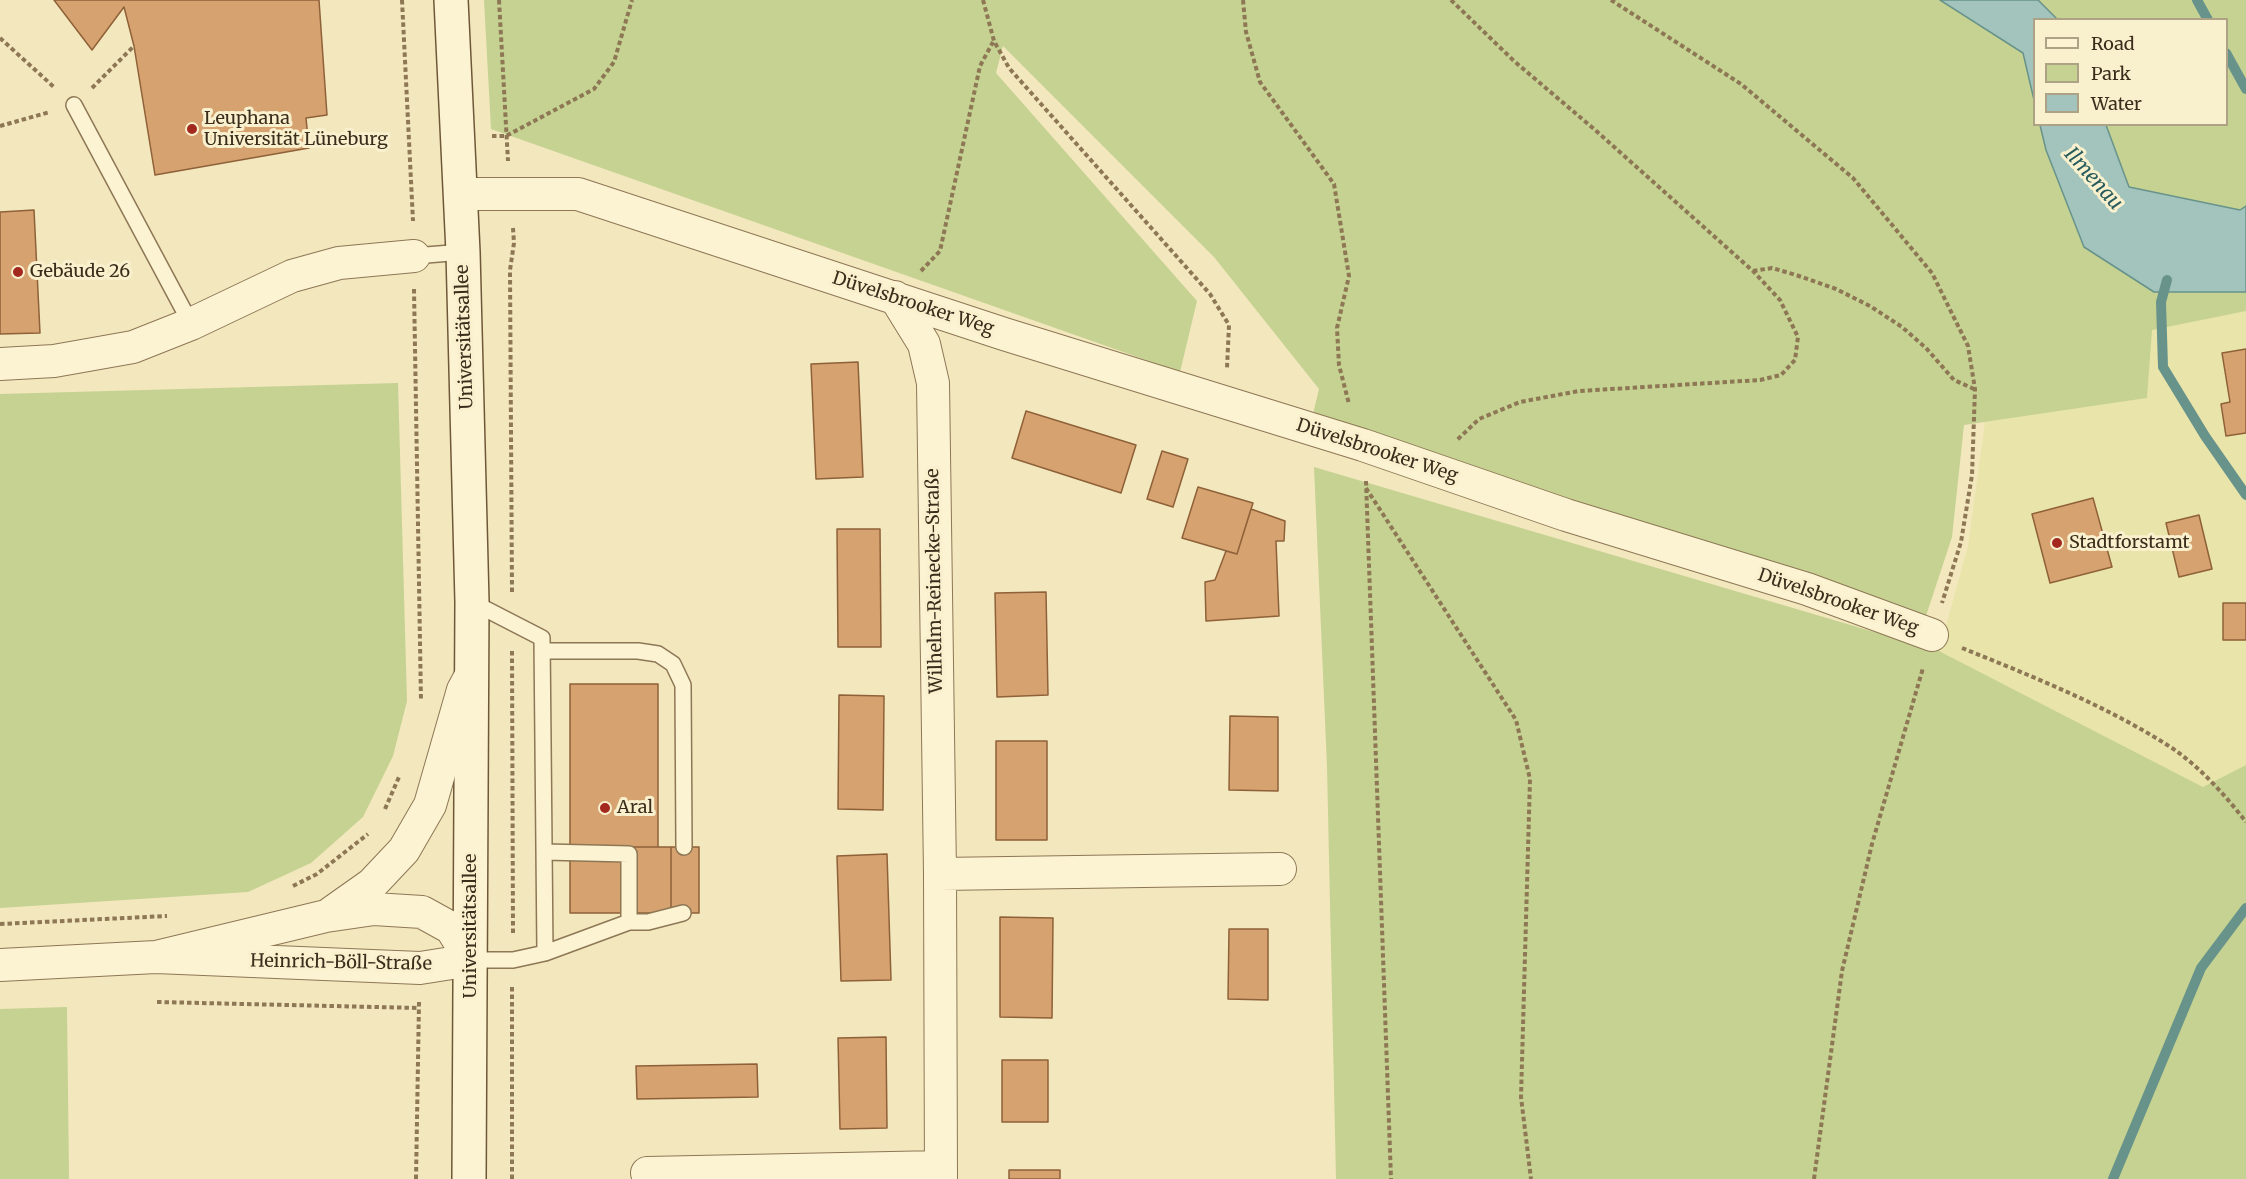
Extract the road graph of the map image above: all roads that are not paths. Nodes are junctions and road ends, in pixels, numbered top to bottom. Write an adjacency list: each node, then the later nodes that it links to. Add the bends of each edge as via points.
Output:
1 (451, 0): 3 (main road, Universitätsallee)
2 (74, 105): 7 (lane)
3 (461, 194): 4 (main road, Universitätsallee); 6 (street, Düvelsbrooker Weg, via 578,194)
4 (463, 252): 5 (lane); 9 (main road, Universitätsallee)
5 (414, 256): 7 (street, via 339,263 292,276)
6 (895, 297): 10 (street, Düvelsbrooker Weg, via 1363,445 1566,515 1808,589); 16 (street, Wilhelm-Reinecke-Straße, via 924,344 933,383)
7 (191, 324): 8 (street, via 133,347 54,361)
8 (0, 364)
9 (472, 602): 11 (lane, via 542,638); 12 (main road, Universitätsallee)
10 (1932, 635)
11 (542, 651): 13 (lane, via 638,651 658,654 673,664 683,685); 14 (lane)
12 (472, 674): 18 (street, Universitätsallee, via 463,690 430,805 404,850 372,884); 22 (main road, Universitätsallee)
13 (684, 847)
14 (545, 852): 19 (lane, via 629,854); 20 (lane)
15 (1280, 869): 16 (street)
16 (940, 874): 25 (street, Wilhelm-Reinecke-Straße)
17 (684, 913): 19 (lane, via 648,922)
18 (326, 916): 21 (street, Heinrich-Böll-Straße); 22 (street, Heinrich-Böll-Straße, via 374,909 422,912 451,928)
19 (629, 922): 20 (lane)
20 (545, 953): 22 (lane, via 513,960)
21 (156, 957): 22 (street, Heinrich-Böll-Straße, via 420,968); 23 (street, Heinrich-Böll-Straße)
22 (471, 960): 26 (main road, Universitätsallee)
23 (0, 965)
24 (647, 1173): 25 (street, Wilhelm-Reinecke-Straße)
25 (940, 1173)
26 (469, 1179)

